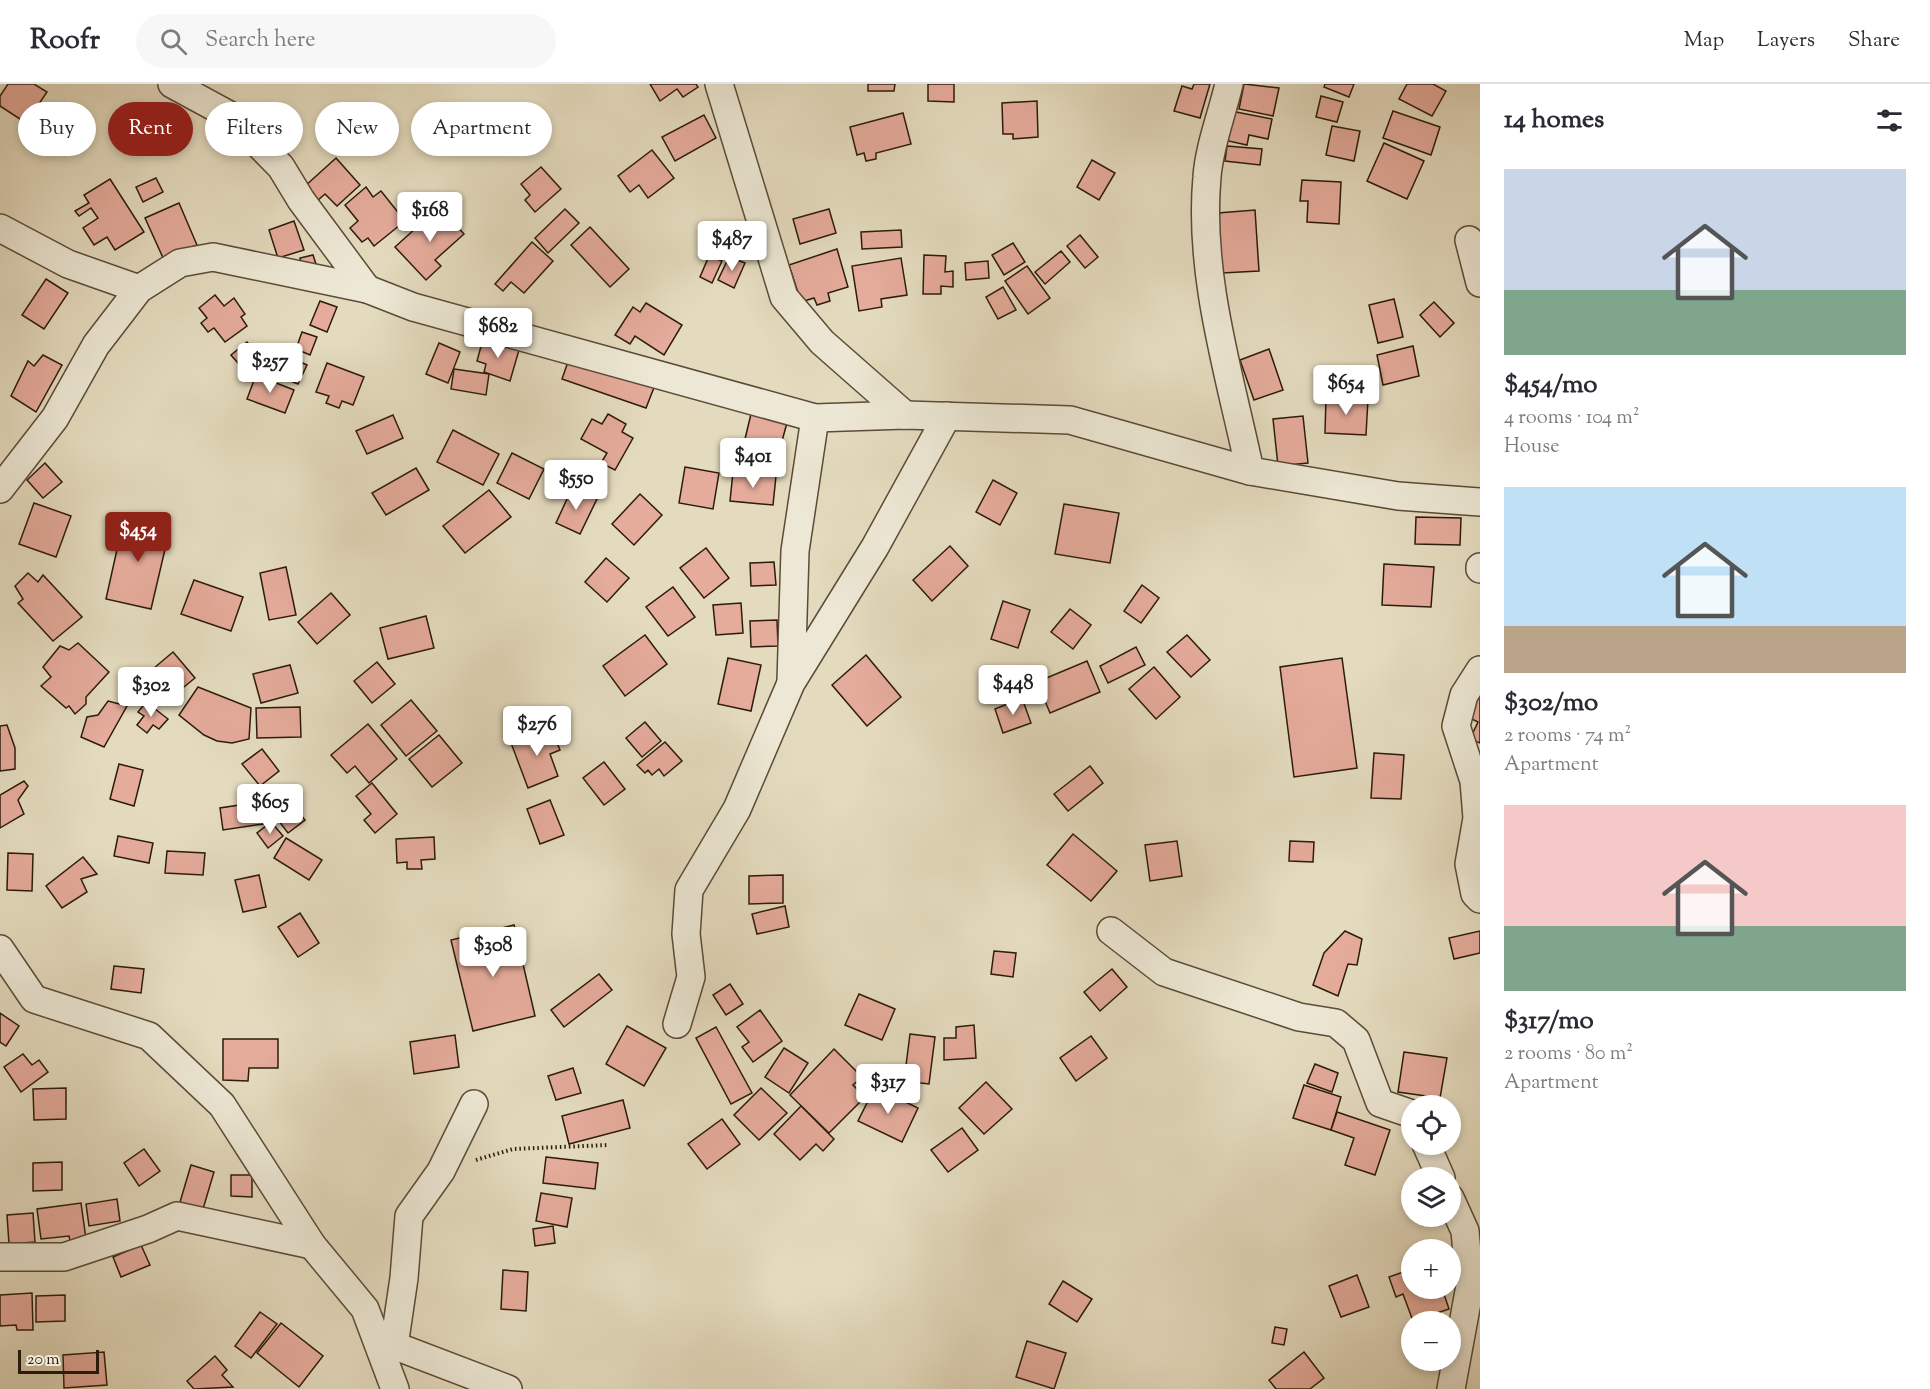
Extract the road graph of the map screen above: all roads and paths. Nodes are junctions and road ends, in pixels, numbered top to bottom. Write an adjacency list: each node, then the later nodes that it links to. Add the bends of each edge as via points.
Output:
1 (172, 84): 8 (street, via 231,116 281,167)
2 (719, 84): 9 (street, via 784,297 822,342)
3 (1229, 84): 12 (street, via 1207,175 1205,232 1214,300)
4 (0, 228): 7 (street, via 68,264)
5 (1469, 240): 6 (street)
6 (1480, 283)
7 (139, 289): 8 (street, via 180,263 213,257); 13 (street, via 96,345 55,418)
8 (367, 289): 11 (street, via 413,307)
9 (905, 415): 10 (street); 11 (street)
10 (947, 416): 12 (street, via 1070,420); 16 (street, via 875,547)
11 (815, 418): 16 (street, via 795,551)
12 (1250, 471): 14 (street, via 1398,496)
13 (0, 489)
14 (1480, 502)
15 (1480, 670): 17 (street, via 1464,695 1456,726 1474,781 1478,818 1469,864 1475,894)
16 (791, 683): 20 (street, via 736,809 689,890 686,934 691,977)
17 (1480, 899)
18 (1111, 931): 22 (street, via 1164,972 1299,1017 1335,1023 1356,1040 1380,1103)
19 (0, 949): 26 (street, via 34,999 149,1036 222,1105)
20 (677, 1024)
21 (474, 1104): 24 (street)
22 (1401, 1110)
23 (608, 1144): 24 (path, via 513,1149)
24 (441, 1171): 28 (street, via 409,1216 404,1278)
25 (1461, 1222): 31 (street, via 1470,1286)
26 (312, 1245): 27 (street, via 177,1216 64,1257); 28 (street, via 364,1309)
27 (0, 1257)
28 (385, 1342): 29 (street); 30 (street)
29 (395, 1389)
30 (508, 1389)
31 (1452, 1389)

